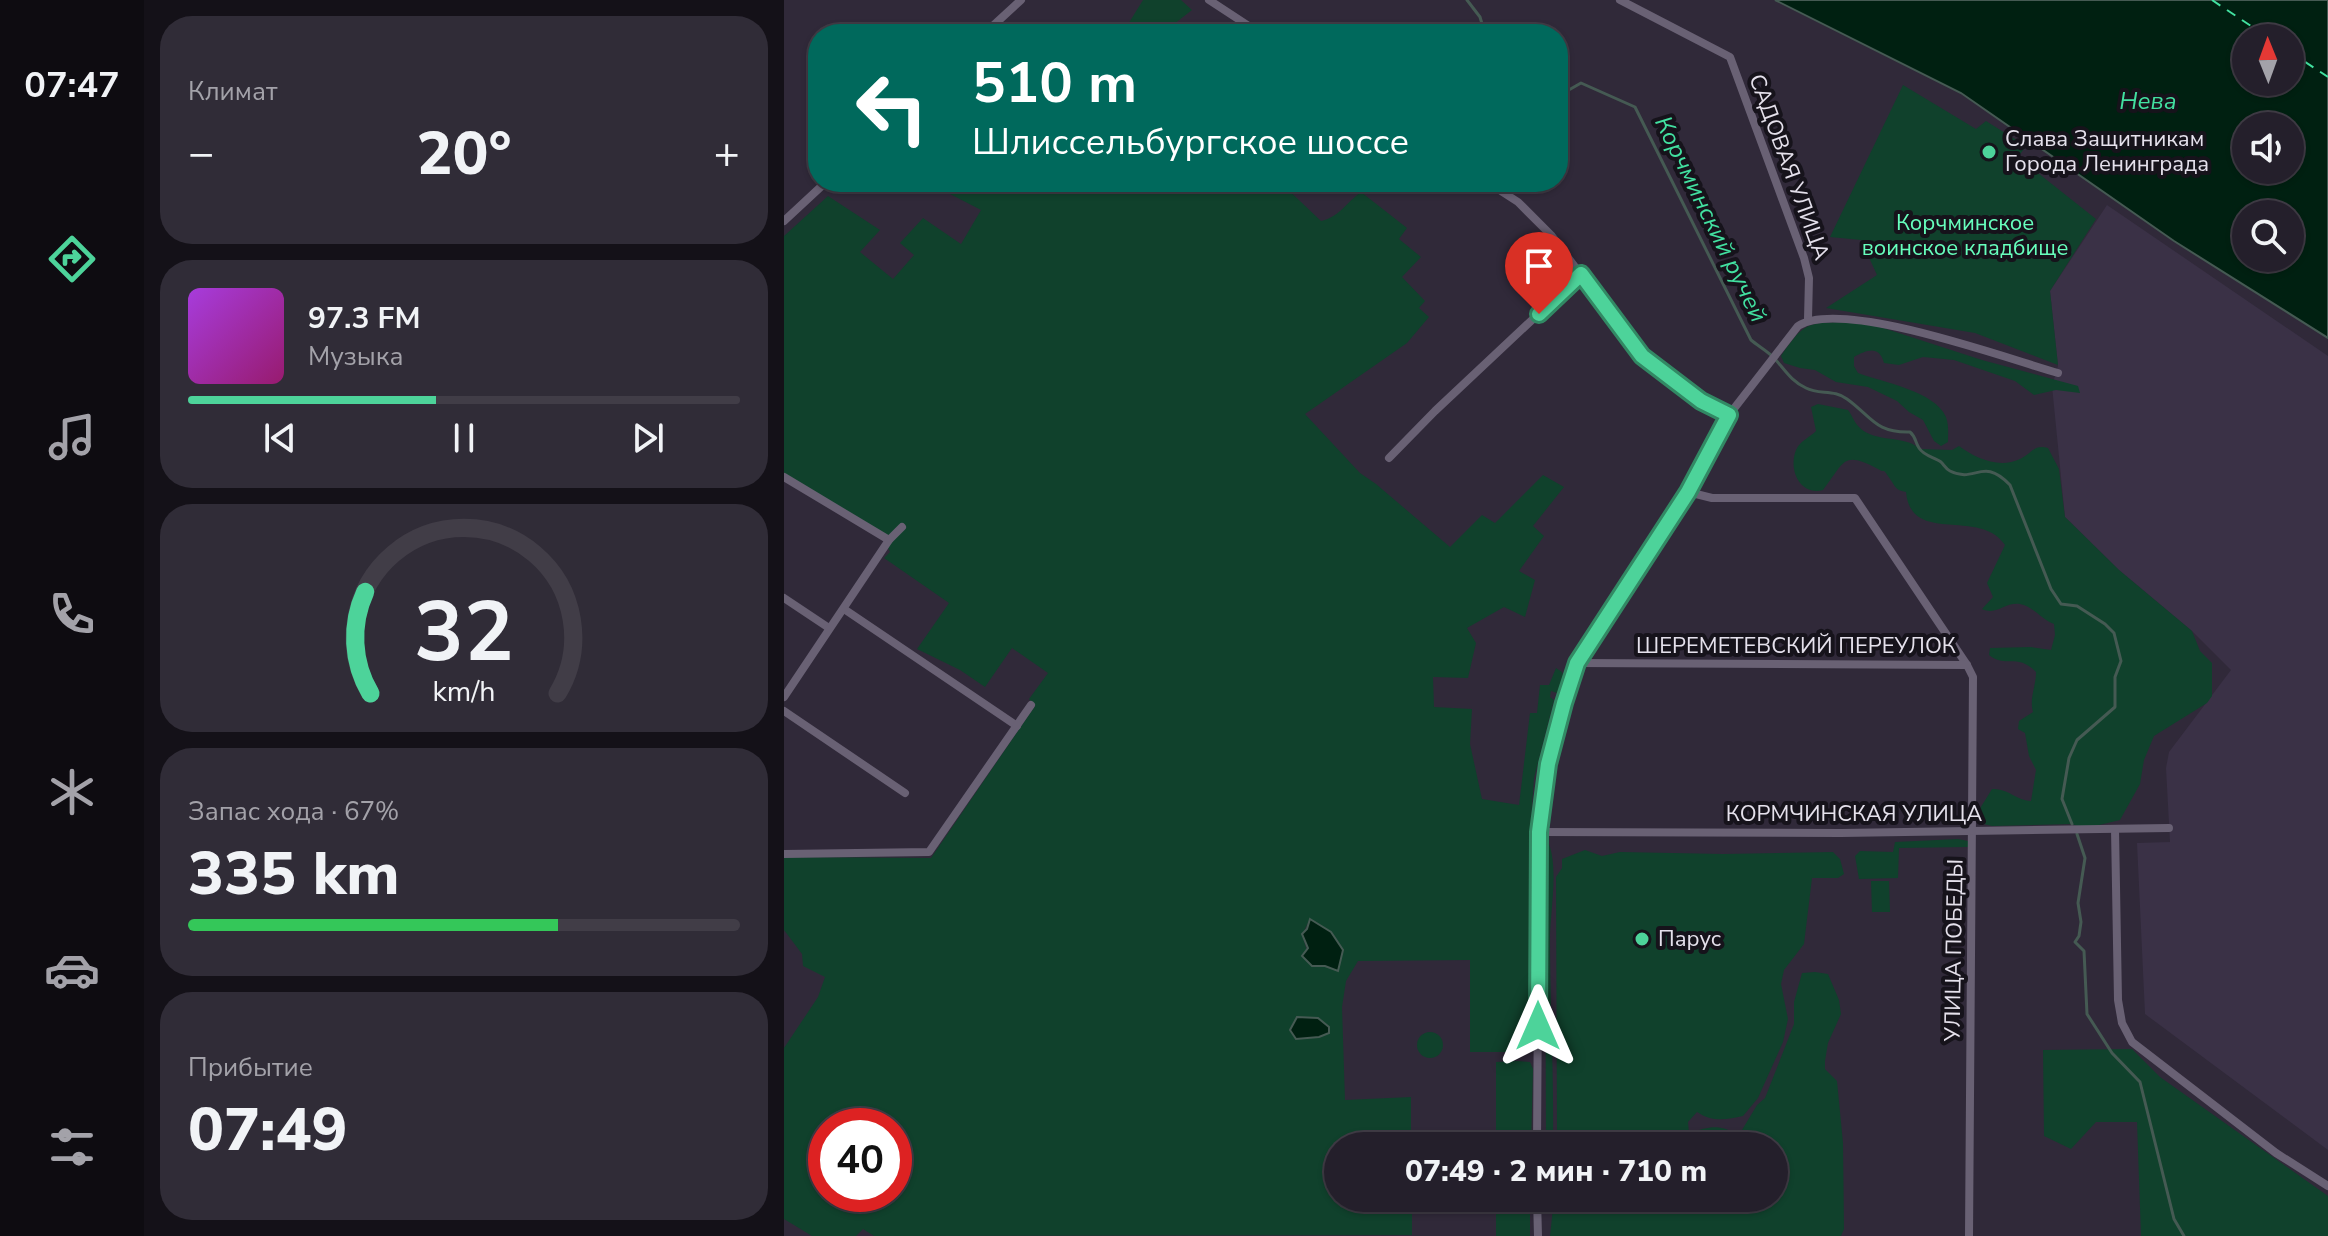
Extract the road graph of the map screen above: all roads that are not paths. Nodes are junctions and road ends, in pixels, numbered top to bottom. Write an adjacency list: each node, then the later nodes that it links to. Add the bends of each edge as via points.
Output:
1 (1021, 0): 4 (street)
2 (1209, 0): 5 (street)
3 (1620, 0): 10 (street, САДОВАЯ УЛИЦА, via 1730,57 1804,258)
4 (995, 24)
5 (1246, 24)
6 (815, 192): 8 (street)
7 (1502, 192): 9 (street, via 1551,235)
8 (784, 221)
9 (1581, 274): 12 (street, via 1642,356 1701,401); 13 (street)
10 (1808, 319): 11 (street, via 1879,322); 12 (street)
11 (2058, 373)
12 (1729, 415): 15 (street)
13 (1389, 458)
14 (784, 477): 17 (street)
15 (1688, 492): 21 (street); 22 (street, via 1712,498 1855,498)
16 (902, 527): 17 (street)
17 (889, 540): 19 (street)
18 (784, 598): 20 (street)
19 (844, 609): 20 (street); 26 (street)
20 (829, 628): 23 (street)
21 (1577, 663): 22 (street, ШЕРЕМЕТЕВСКИЙ ПЕРЕУЛОК); 30 (street, via 1552,744)
22 (1967, 665): 31 (street, УЛИЦА ПОБЕДЫ, via 1973,677)
23 (784, 697)
24 (1031, 705): 26 (street)
25 (784, 711): 27 (street)
26 (1017, 726): 32 (street, via 929,852)
27 (905, 793)
28 (2169, 828): 29 (street, КОРМЧИНСКАЯ УЛИЦА)
29 (2115, 829): 31 (street, КОРМЧИНСКАЯ УЛИЦА); 34 (street, via 2118,1000 2132,1042 2276,1153)
30 (1539, 832): 31 (street, КОРМЧИНСКАЯ УЛИЦА); 33 (street)
31 (1973, 832): 37 (street, УЛИЦА ПОБЕДЫ)
32 (784, 854)
33 (1537, 1132)
34 (2328, 1186)
35 (1537, 1212): 36 (street)
36 (1538, 1236)
37 (1969, 1236)

